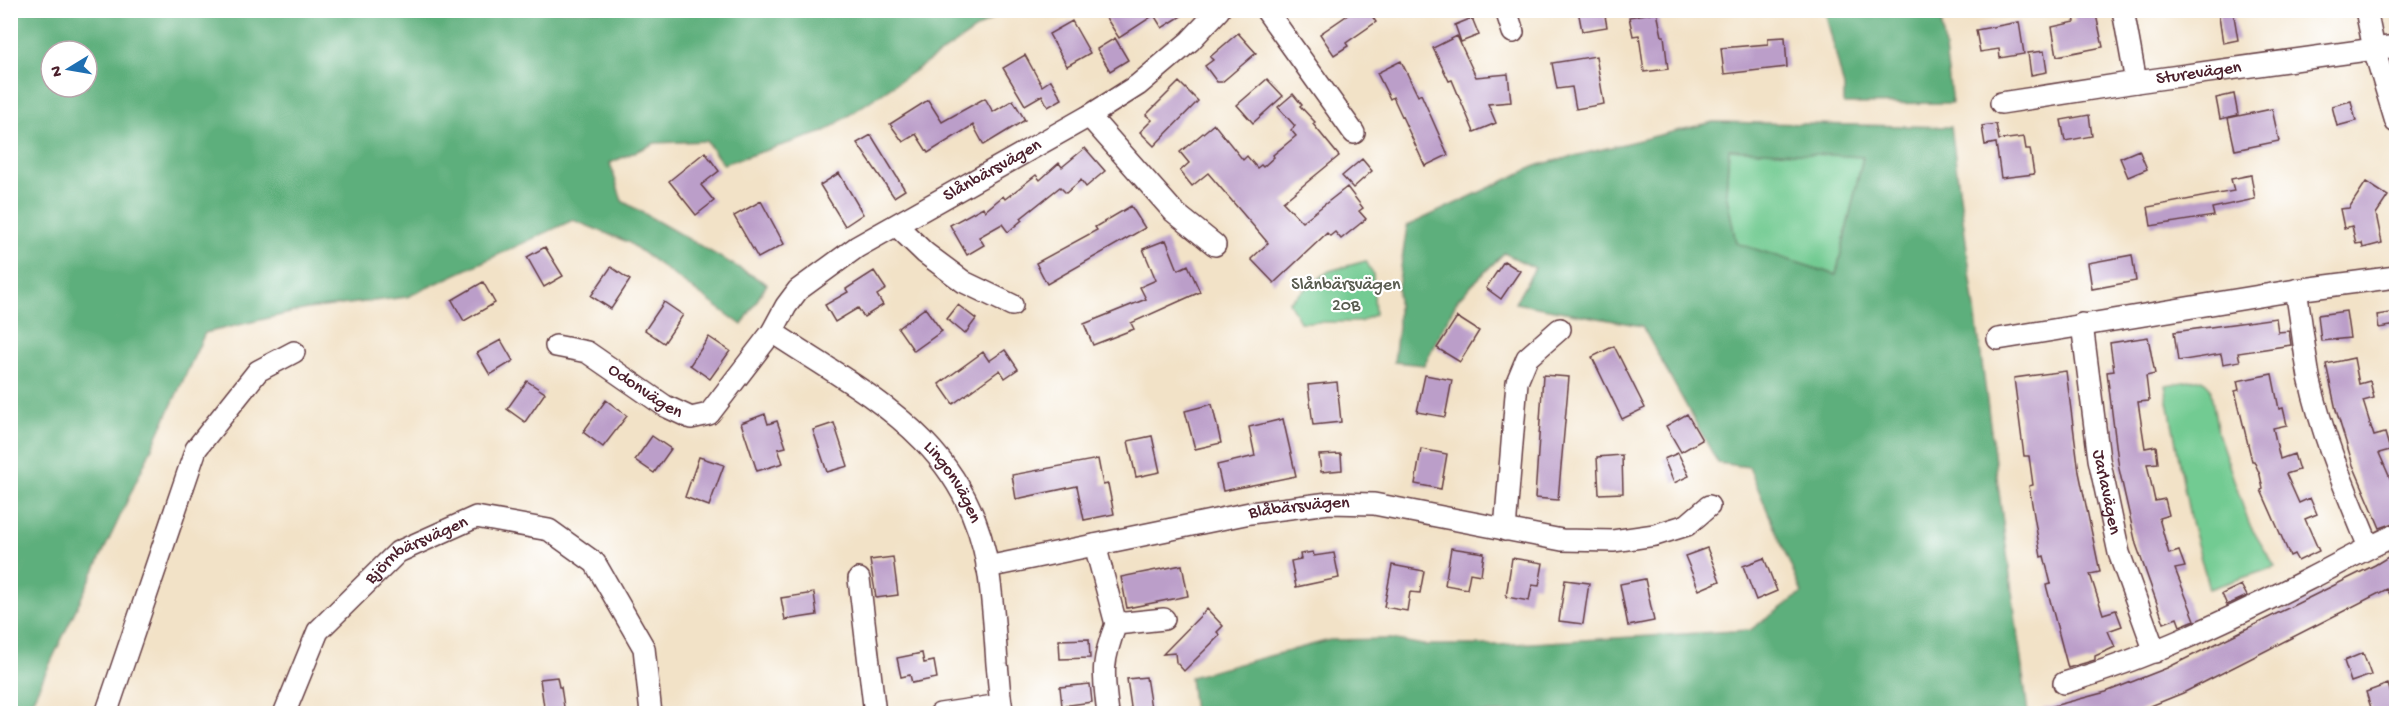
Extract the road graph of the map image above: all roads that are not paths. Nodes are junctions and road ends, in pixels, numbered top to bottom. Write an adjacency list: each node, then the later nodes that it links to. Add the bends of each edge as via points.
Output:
1 (1219, 10): 11 (street, Slånbärsvägen, via 1190,41 1138,85)
2 (1266, 10): 13 (street)
3 (1506, 10): 6 (street)
4 (2123, 10): 9 (street)
5 (2366, 10): 8 (street)
6 (1513, 32)
7 (2397, 46): 8 (street, Sturevägen)
8 (2374, 49): 9 (street, Sturevägen); 12 (street)
9 (2136, 82): 10 (street, Sturevägen)
10 (2001, 103)
11 (1089, 116): 14 (street, Slånbärsvägen); 15 (street, via 1174,212)
12 (2397, 122)
13 (1354, 133)
14 (897, 226): 18 (street, via 964,282); 21 (street, Slånbärsvägen, via 857,247 798,290)
15 (1215, 245)
16 (2397, 277): 17 (street)
17 (2296, 290): 19 (street); 29 (street, via 2309,376 2323,428)
18 (1012, 305)
19 (2082, 324): 22 (street); 34 (street, Jarlavägen, via 2098,459 2119,553)
20 (1560, 329): 26 (street, via 1527,358 1518,382)
21 (772, 332): 23 (street, Odonvägen, via 709,414 691,418 665,406 587,352); 30 (street, Lingonvägen, via 884,406 936,453 949,469 971,512)
22 (1998, 339)
23 (556, 345)
24 (294, 352): 37 (street, via 258,371 196,449)
25 (1709, 506): 26 (street, Blåbärsvägen, via 1687,525 1655,536 1613,541 1562,540)
26 (1505, 530): 28 (street, Blåbärsvägen, via 1374,504 1329,503 1250,513)
27 (2397, 535): 29 (street)
28 (1095, 545): 30 (street, Blåbärsvägen); 33 (street)
29 (2369, 547): 34 (street)
30 (987, 567): 36 (street, Lingonvägen)
31 (859, 579): 40 (street)
32 (1164, 619): 33 (street)
33 (1116, 624): 42 (street, via 1105,653 1103,675)
34 (2155, 652): 35 (street)
35 (2064, 683)
36 (1002, 709): 41 (street)
37 (106, 714)
38 (284, 714): 39 (street, Björnbärsvägen, via 318,632 398,552 476,517 549,530 595,563 644,648)
39 (651, 714)
40 (875, 714)
41 (940, 714)
42 (1108, 714)

